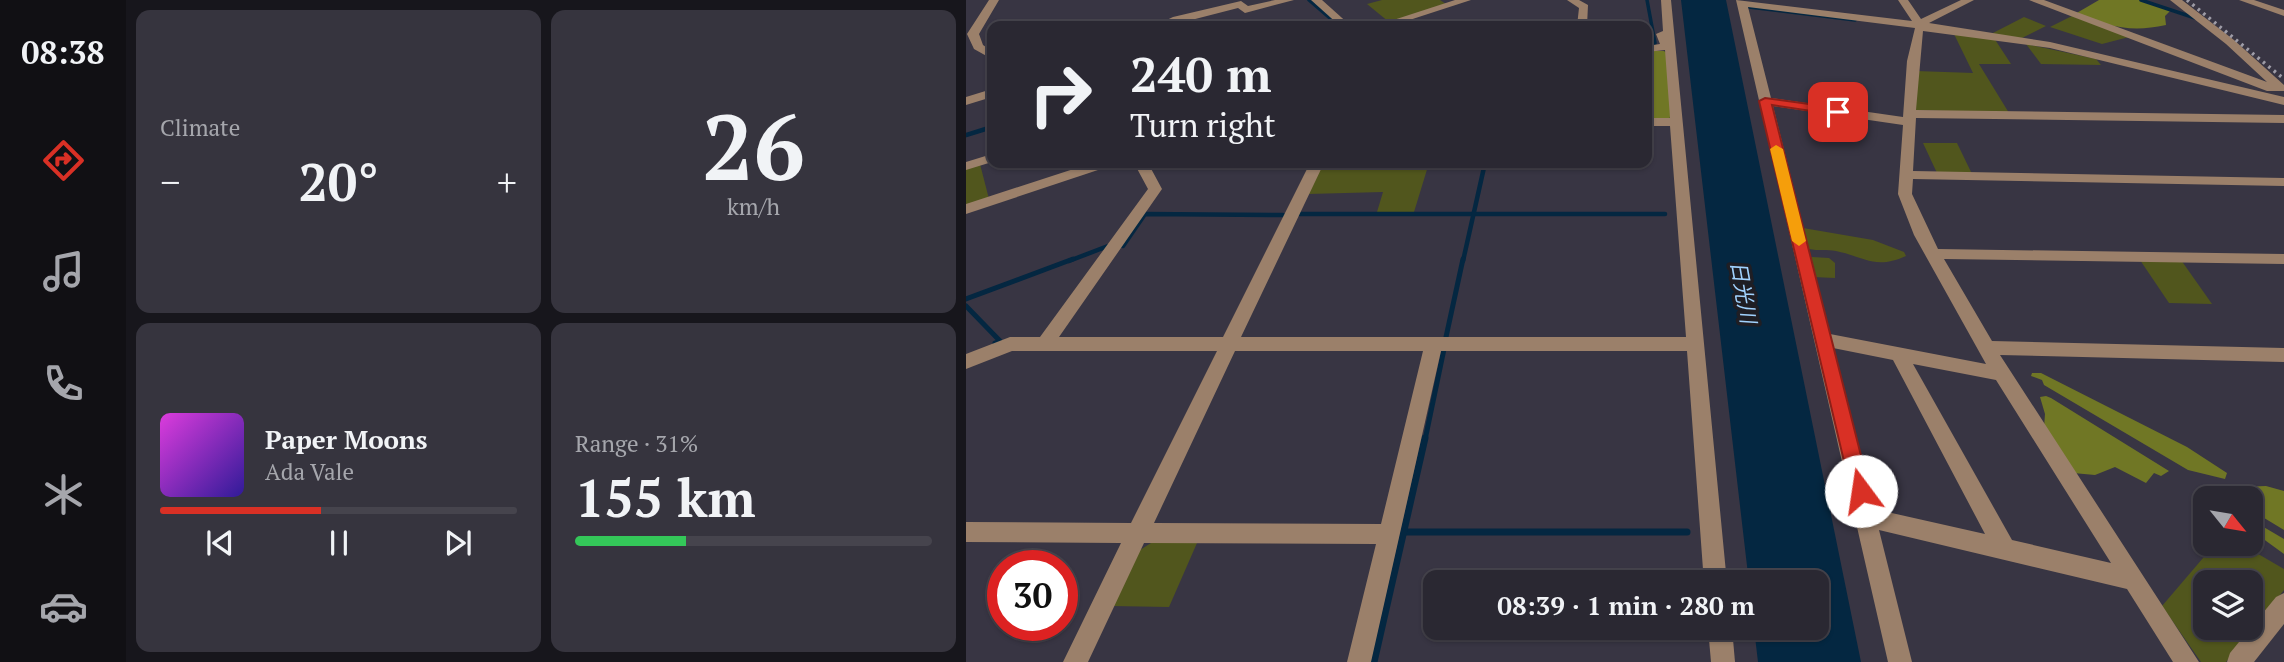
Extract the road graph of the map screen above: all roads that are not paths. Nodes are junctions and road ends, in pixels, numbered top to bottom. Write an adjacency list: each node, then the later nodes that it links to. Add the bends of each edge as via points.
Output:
1 (994, 0): 20 (street)
2 (1289, 0): 15 (street, via 1245,10 1241,4)
3 (1316, 0): 16 (street)
4 (1466, 0): 17 (street)
5 (1572, 0): 18 (street, via 1584,7)
6 (1655, 0): 21 (street, via 1667,46)
7 (1666, 0): 31 (street)
8 (1903, 0): 19 (street)
9 (1969, 0): 19 (street)
10 (2034, 0): 23 (street)
11 (2175, 0): 23 (street)
12 (2244, 0): 14 (street)
13 (1742, 2): 19 (street); 26 (street)
14 (2284, 13)
15 (1172, 21)
16 (1340, 21)
17 (1397, 21)
18 (1583, 21)
19 (1921, 26): 27 (street, via 2050,45); 28 (street, via 1913,61)
20 (974, 34): 22 (street, via 978,47)
21 (1652, 48)
22 (987, 53)
23 (2284, 92)
24 (987, 95): 25 (street)
25 (966, 101)
26 (1765, 101): 28 (street); 42 (street)
27 (2284, 101)
28 (1910, 118): 29 (street); 37 (street)
29 (2284, 119)
30 (1652, 122): 31 (street)
31 (1676, 122): 46 (street)
32 (987, 160): 33 (street)
33 (966, 166)
34 (1090, 168): 39 (street)
35 (1144, 168): 43 (street, via 1155,189)
36 (1315, 168): 44 (street)
37 (1905, 175): 38 (street); 40 (street, via 1905,194)
38 (2284, 182)
39 (966, 209)
40 (1933, 254): 41 (street); 47 (street)
41 (2284, 259)
42 (1822, 339): 48 (street); 52 (street)
43 (1045, 344): 44 (street); 50 (street, via 1010,344)
44 (1229, 344): 45 (street); 54 (street)
45 (1434, 344): 46 (street); 55 (street)
46 (1695, 344): 57 (street)
47 (1987, 348): 49 (street); 51 (street)
48 (1899, 354): 51 (street); 56 (street)
49 (2284, 355)
50 (966, 362)
51 (2002, 374): 58 (street)
52 (1867, 517): 56 (street); 64 (street)
53 (966, 532): 54 (street)
54 (1138, 533): 55 (street); 61 (street)
55 (1389, 534): 62 (street)
56 (2004, 548): 58 (street)
57 (1715, 570)
58 (2135, 580): 65 (street)
59 (2284, 605): 66 (street)
60 (1721, 640): 63 (street)
61 (1075, 662)
62 (1359, 662)
63 (1723, 662)
64 (1900, 662)
65 (2187, 662)
66 (2239, 662)

